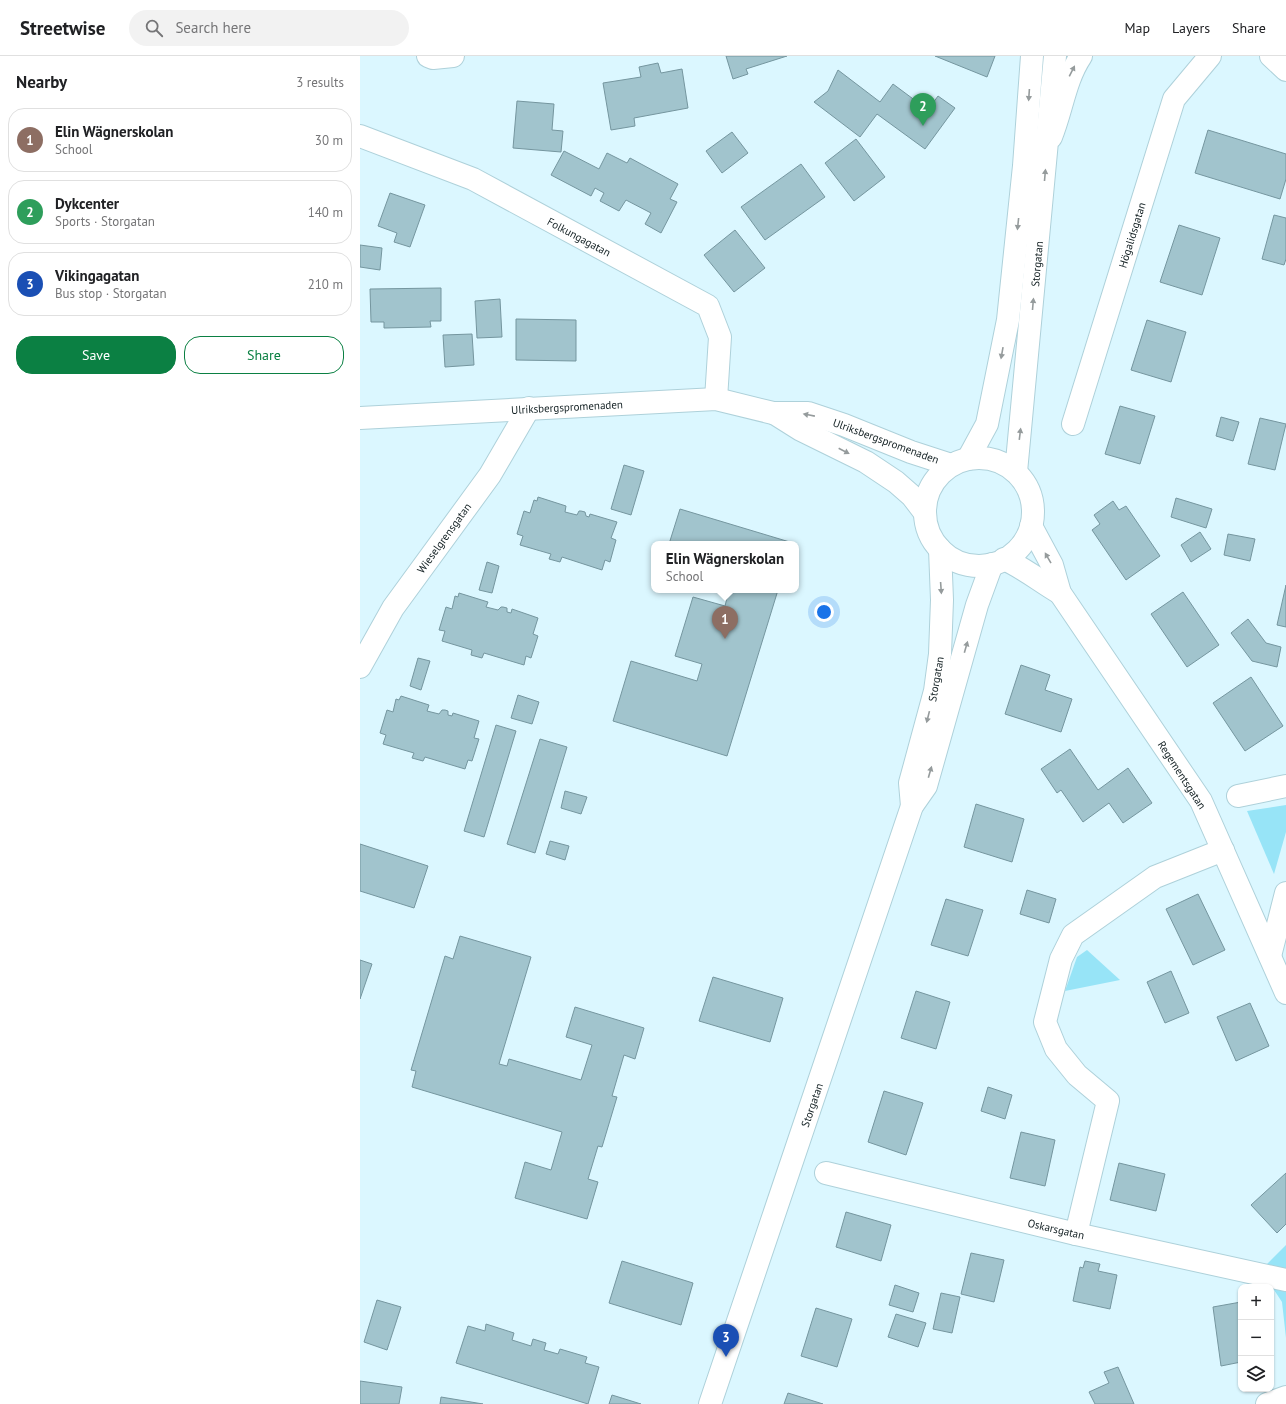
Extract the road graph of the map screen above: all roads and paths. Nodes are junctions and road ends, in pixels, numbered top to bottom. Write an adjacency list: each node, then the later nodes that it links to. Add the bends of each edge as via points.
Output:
1 (428, 56): 2 (street)
2 (453, 56)
3 (1032, 56): 16 (street, Storgatan, one-way to 16, via 1008,320 987,424)
4 (1055, 56): 10 (street, Storgatan)
5 (1081, 56): 10 (street, one-way to 5, via 1060,116 1070,73)
6 (1210, 56): 15 (street, Högalidsgatan, via 1174,99)
7 (1271, 56): 8 (street)
8 (1286, 70)
9 (360, 136): 11 (street, Folkungagatan, via 473,179 708,306 720,337)
10 (1047, 148): 17 (street, Storgatan, one-way to 10)
11 (716, 399): 12 (street, Ulriksbergspromenaden); 13 (street, Ulriksbergspromenaden)
12 (529, 408): 14 (street, Ulriksbergspromenaden); 23 (street, Wieselgrensgatan, via 490,475 393,608)
13 (773, 413): 16 (street, Ulriksbergspromenaden, one-way to 13, via 911,452 844,424 808,414); 18 (street, Ulriksbergspromenaden, one-way to 18, via 866,462 912,496)
14 (360, 418)
15 (1073, 424)
16 (960, 462): 17 (street, via 986,458 1002,463); 18 (street, via 940,474 932,485)
17 (1016, 472): 19 (street, via 1031,497)
18 (925, 513): 20 (street, via 926,525)
19 (1031, 526): 21 (street, via 1024,542); 22 (street, Regementsgatan, one-way to 19, via 1052,565)
20 (940, 549): 21 (street, via 959,562 971,565); 26 (street, Storgatan, one-way to 26, via 940,654 935,691 910,783)
21 (998, 562): 22 (street, Regementsgatan, via 1016,564 1041,583); 26 (street, Storgatan, one-way to 21, via 926,786 977,606)
22 (1060, 593): 27 (street, Regementsgatan, via 1201,801)
23 (360, 667)
24 (1286, 786): 25 (street)
25 (1238, 796)
26 (912, 806): 35 (street, Storgatan)
27 (1223, 850): 29 (street, Regementsgatan); 32 (street, via 1155,877 1073,935 1061,959 1045,1022 1056,1049 1077,1075 1108,1101)
28 (1286, 893): 29 (street)
29 (1270, 956): 30 (street, Regementsgatan)
30 (1286, 993)
31 (826, 1173): 32 (street, Oskarsgatan)
32 (1076, 1234): 33 (street, Oskarsgatan)
33 (1286, 1280)
34 (1286, 1397): 36 (street)
35 (710, 1404)
36 (1267, 1404)

